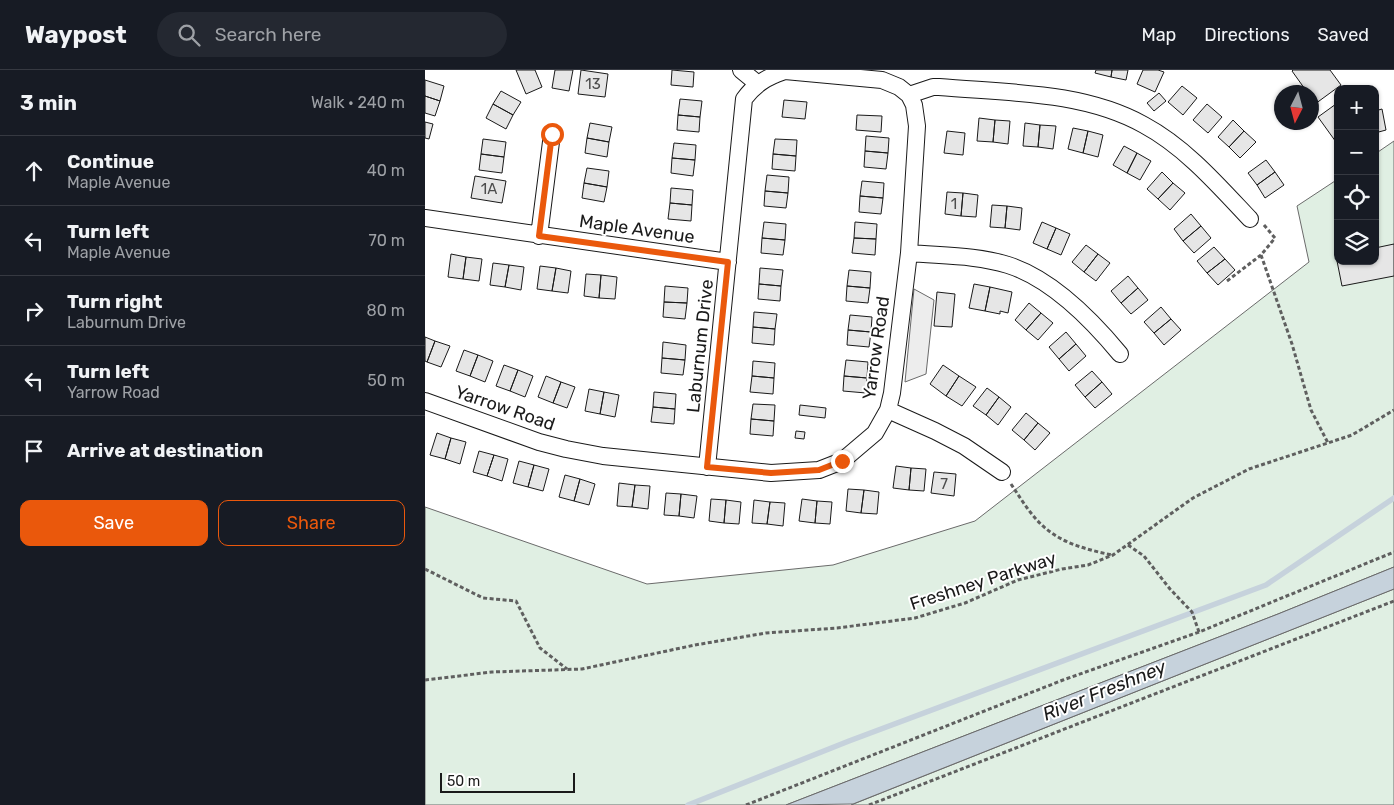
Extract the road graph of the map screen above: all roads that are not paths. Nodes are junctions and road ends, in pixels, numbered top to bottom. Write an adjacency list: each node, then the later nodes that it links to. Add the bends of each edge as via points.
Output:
1 (741, 70): 2 (street)
2 (758, 84): 3 (street, Laburnum Drive, via 785,71 882,80); 9 (street, Laburnum Drive, via 744,99)
3 (909, 95): 6 (street, via 939,87 1052,97 1103,107 1144,124 1167,140 1208,174); 8 (street, Yarrow Road, via 917,126)
4 (552, 134): 7 (street)
5 (425, 218): 7 (street, Maple Avenue)
6 (1250, 218)
7 (539, 236): 9 (street, Maple Avenue)
8 (909, 253): 10 (street, via 977,259 1008,265 1030,274 1069,300 1098,327); 12 (street, Yarrow Road)
9 (728, 262): 13 (street, Laburnum Drive)
10 (1120, 354)
11 (425, 401): 13 (street, Yarrow Road, via 566,449)
12 (888, 410): 13 (street, Yarrow Road, via 875,432 842,461 819,470 771,473); 14 (street, via 964,446)
13 (707, 467)
14 (1002, 472)

